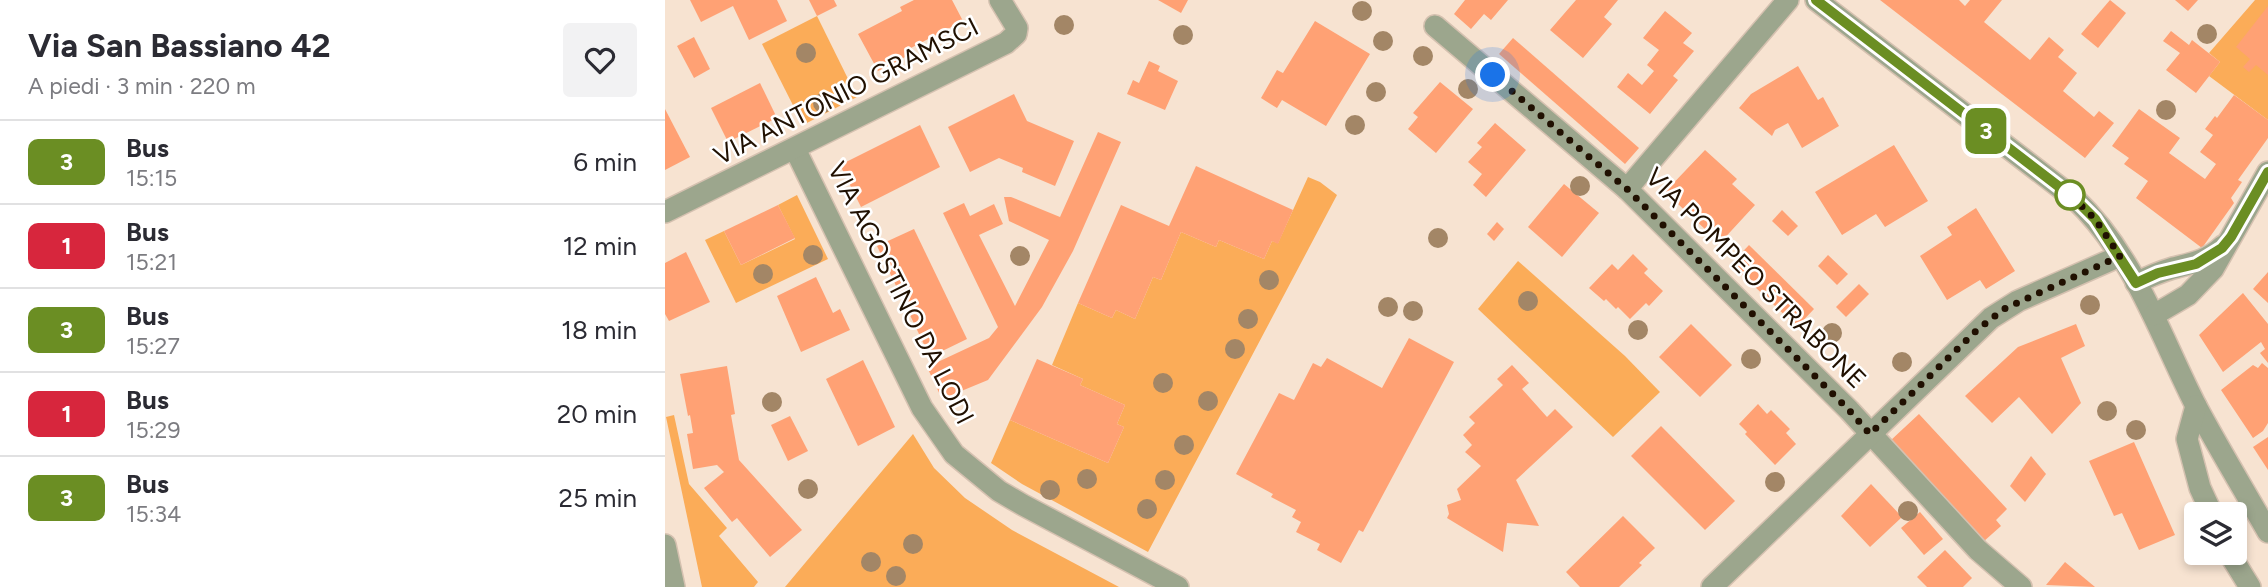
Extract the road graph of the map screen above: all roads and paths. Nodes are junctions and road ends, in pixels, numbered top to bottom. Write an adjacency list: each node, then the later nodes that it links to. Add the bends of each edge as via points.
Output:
1 (1000, 0): 5 (street, VIA ANTONIO GRAMSCI, via 1017,28 1012,38)
2 (1788, 0): 7 (street)
3 (1830, 4): 10 (street, via 2075,199)
4 (1435, 26): 7 (street, VIA POMPEO STRABONE)
5 (795, 149): 8 (street, VIA ANTONIO GRAMSCI); 21 (street, VIA AGOSTINO DA LODI, via 922,408 954,454 999,491)
6 (2268, 172): 9 (street)
7 (1627, 189): 14 (street, VIA POMPEO STRABONE)
8 (665, 212)
9 (2231, 237): 11 (street, via 2196,264); 12 (street, via 2200,284)
10 (2120, 256): 11 (street); 14 (street, via 2004,309)
11 (2136, 283): 12 (street)
12 (2154, 315): 13 (street)
13 (2196, 406): 15 (street, via 2187,439); 16 (street)
14 (1870, 434): 19 (street); 22 (street, VIA POMPEO STRABONE, via 1978,550)
15 (2206, 502)
16 (2268, 532)
17 (665, 545): 20 (street)
18 (2236, 565): 23 (street)
19 (1723, 583)
20 (674, 587)
21 (1178, 587)
22 (2021, 587)
23 (2250, 587)

